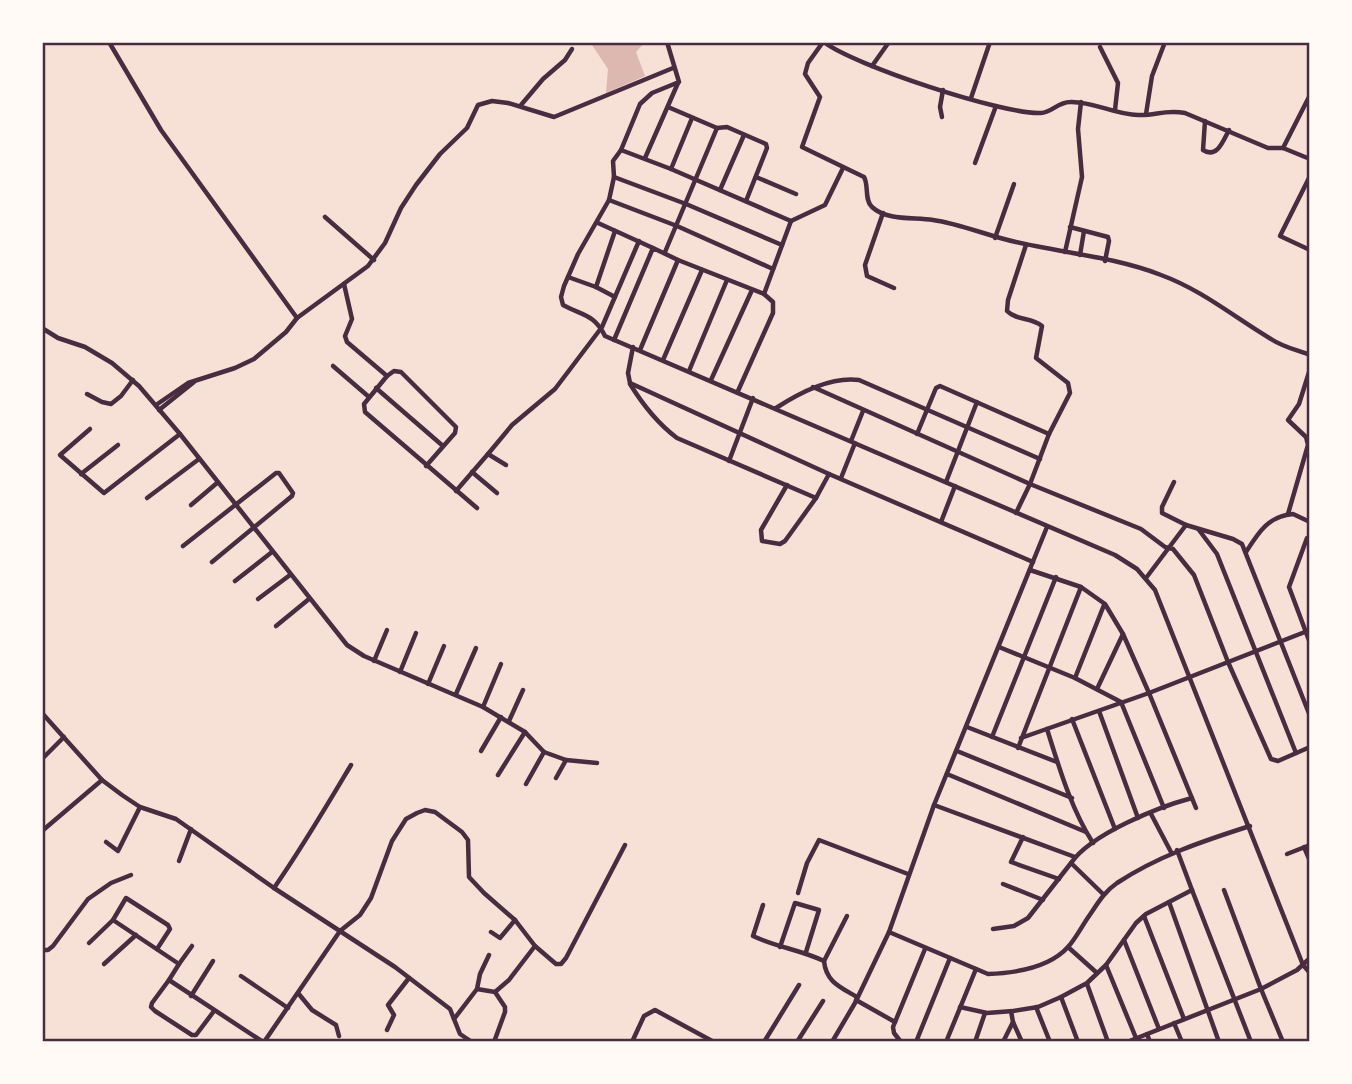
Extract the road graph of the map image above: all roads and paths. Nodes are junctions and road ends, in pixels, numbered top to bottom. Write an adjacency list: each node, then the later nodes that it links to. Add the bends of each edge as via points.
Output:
1 (109, 42): 74 (street, via 161,130)
2 (667, 42): 10 (street)
3 (823, 42): 9 (street); 32 (street, via 806,69 806,79 820,97 802,147)
4 (889, 42): 9 (street)
5 (990, 42): 14 (street)
6 (1165, 42): 20 (street, via 1152,76)
7 (1100, 47): 19 (street, via 1118,83)
8 (572, 50): 16 (street)
9 (872, 66): 12 (street)
10 (673, 68): 11 (street); 16 (street, via 560,116 547,116)
11 (679, 82): 18 (street); 28 (street, via 642,101)
12 (943, 90): 14 (street); 21 (street)
13 (1310, 95): 27 (street)
14 (971, 99): 17 (street)
15 (1081, 102): 17 (street, via 1064,102 1041,113); 19 (street); 49 (street, via 1082,177)
16 (521, 105): 61 (street, via 492,101 478,106 467,128 416,185)
17 (996, 106): 31 (street)
18 (668, 107): 22 (street); 29 (street)
19 (1115, 110): 20 (street)
20 (1146, 114): 23 (street, via 1175,111)
21 (942, 117)
22 (692, 118): 24 (street); 33 (street)
23 (1205, 121): 25 (street); 25 (street, via 1206,153 1217,150)
24 (717, 128): 26 (street); 37 (street)
25 (1229, 130): 27 (street, via 1268,148)
26 (744, 135): 36 (street, via 767,146); 39 (street)
27 (1283, 148): 30 (street)
28 (621, 150): 29 (street); 35 (street, via 613,161)
29 (645, 158): 33 (street)
30 (1310, 159)
31 (975, 163)
32 (844, 168): 44 (street, via 864,177 869,204); 46 (street, via 825,205)
33 (671, 169): 37 (street)
34 (1310, 176): 57 (street, via 1280,236)
35 (614, 177): 41 (street); 43 (street)
36 (756, 177): 40 (street); 42 (street)
37 (696, 180): 39 (street); 43 (street)
38 (1014, 184): 52 (street)
39 (720, 190): 42 (street)
40 (796, 194)
41 (609, 200): 47 (street); 48 (street)
42 (746, 201): 46 (street)
43 (686, 204): 48 (street); 54 (street)
44 (884, 213): 52 (street, via 934,220); 70 (street, via 865,272)
45 (326, 217): 61 (street)
46 (791, 221): 54 (street)
47 (597, 223): 50 (street); 66 (street)
48 (677, 226): 59 (street); 64 (street)
49 (1070, 228): 51 (street); 58 (street)
50 (615, 231): 53 (street); 69 (street)
51 (1084, 231): 60 (street); 63 (street, via 1109,239)
52 (995, 238): 55 (street)
53 (639, 242): 56 (street); 73 (street)
54 (782, 245): 64 (street)
55 (1026, 245): 58 (street); 104 (street, via 1008,313 1042,326 1036,358 1070,388)
56 (653, 248): 59 (street); 77 (street)
57 (1310, 250)
58 (1065, 251): 60 (street)
59 (665, 252): 62 (street)
60 (1080, 255): 63 (street)
61 (374, 260): 68 (street)
62 (678, 260): 65 (street); 79 (street)
63 (1105, 261): 80 (street, via 1160,274 1200,292 1271,340)
64 (773, 269): 72 (street)
65 (702, 270): 67 (street); 81 (street)
66 (568, 277): 69 (street); 75 (street, via 563,305)
67 (727, 279): 71 (street); 84 (street)
68 (344, 284): 74 (street); 85 (street, via 352,318 347,342)
69 (596, 287): 73 (street)
70 (894, 288)
71 (752, 290): 72 (street); 87 (street)
72 (764, 294): 91 (street, via 773,302 773,313)
73 (615, 297): 75 (street)
74 (297, 318): 96 (street, via 254,359 183,385)
75 (602, 327): 77 (street, via 603,334); 110 (street, via 555,389 512,425)
76 (42, 328): 86 (street, via 85,347)
77 (614, 340): 78 (street)
78 (633, 347): 79 (street); 88 (street)
79 (640, 350): 81 (street)
80 (1310, 355)
81 (663, 360): 84 (street)
82 (333, 366): 93 (street)
83 (1310, 369): 134 (street, via 1299,404 1288,420 1306,436 1308,446)
84 (689, 370): 87 (street)
85 (387, 376): 90 (street); 108 (street, via 401,372 454,423 455,433)
86 (133, 380): 92 (street, via 111,404); 96 (street)
87 (712, 380): 91 (street)
88 (630, 383): 105 (street); 113 (street, via 643,406 666,430)
89 (813, 387): 97 (street); 98 (street, via 859,380); 99 (street)
90 (376, 388): 93 (street); 108 (street)
91 (738, 391): 94 (street)
92 (87, 394)
93 (369, 397): 115 (street, via 365,412)
94 (753, 398): 97 (street); 105 (street)
95 (977, 402): 98 (street, via 940,386); 100 (street); 104 (street)
96 (158, 408): 102 (street)
97 (776, 408): 106 (street)
98 (927, 409): 100 (street); 103 (street)
99 (863, 411): 103 (street); 106 (street)
100 (968, 427): 109 (street); 112 (street)
101 (90, 429): 117 (street, via 60,454)
102 (180, 434): 111 (street); 117 (street, via 104,493)
103 (917, 434): 109 (street)
104 (1049, 434): 112 (street)
105 (741, 435): 113 (street); 118 (street)
106 (853, 442): 119 (street); 120 (street)
107 (118, 445): 117 (street)
108 (443, 446): 115 (street)
109 (959, 452): 120 (street); 123 (street)
110 (488, 454): 114 (street); 116 (street)
111 (199, 459): 122 (street); 128 (street)
112 (1040, 459): 123 (street)
113 (729, 461): 124 (street)
114 (506, 465)
115 (426, 466): 126 (street)
116 (472, 472): 126 (street); 127 (street)
117 (81, 474)
118 (829, 474): 119 (street); 129 (street)
119 (841, 478): 135 (street)
120 (946, 482): 125 (street)
121 (1174, 482): 137 (street, via 1161,510)
122 (217, 483): 130 (street); 131 (street)
123 (1030, 484): 133 (street); 143 (street, via 1140,529)
124 (787, 485): 129 (street); 129 (street, via 761,530 762,541 785,541)
125 (955, 486): 133 (street); 135 (street)
126 (456, 491): 132 (street)
127 (497, 493)
128 (147, 498)
129 (816, 498)
130 (191, 505)
131 (235, 507): 140 (street); 140 (street, via 279,473 293,495); 142 (street)
132 (477, 508)
133 (1016, 513): 138 (street)
134 (1288, 514): 136 (street); 145 (street, via 1264,525)
135 (941, 522): 147 (street)
136 (1310, 522)
137 (1186, 525): 139 (street); 143 (street)
138 (1047, 527): 147 (street); 151 (street, via 1127,562)
139 (1197, 528): 145 (street, via 1238,541); 167 (street, via 1217,554)
140 (253, 529): 144 (street); 146 (street)
141 (1307, 538): 159 (street, via 1289,587)
142 (183, 546)
143 (1168, 548): 151 (street); 170 (street, via 1192,570)
144 (272, 552): 149 (street); 152 (street)
145 (1245, 552): 162 (street)
146 (212, 562)
147 (1033, 562): 148 (street)
148 (1030, 570): 150 (street); 165 (street)
149 (290, 575): 154 (street); 155 (street)
150 (1056, 577): 153 (street); 168 (street)
151 (1146, 578): 174 (street)
152 (234, 580)
153 (1081, 587): 156 (street); 172 (street)
154 (309, 599): 157 (street); 169 (street, via 346,645)
155 (258, 600)
156 (1105, 604): 161 (street); 175 (street)
157 (276, 625)
158 (387, 630): 169 (street)
159 (1308, 631): 162 (street); 163 (street)
160 (416, 633): 173 (street)
161 (1122, 634): 177 (street); 180 (street)
162 (1280, 643): 167 (street); 185 (street)
163 (1310, 643)
164 (444, 646): 176 (street)
165 (999, 647): 168 (street); 189 (street)
166 (476, 648): 179 (street)
167 (1256, 652): 170 (street); 200 (street)
168 (1023, 658): 172 (street); 193 (street)
169 (374, 661): 173 (street)
170 (1228, 662): 174 (street); 200 (street, via 1270,759 1278,761)
171 (502, 664): 182 (street)
172 (1048, 668): 175 (street); 194 (street)
173 (400, 672): 176 (street)
174 (1190, 677): 180 (street); 219 (street)
175 (1074, 678): 177 (street)
176 (428, 685): 179 (street)
177 (1097, 689): 181 (street)
178 (523, 690): 188 (street)
179 (456, 694): 182 (street)
180 (1150, 694): 181 (street); 212 (street)
181 (1121, 702): 183 (street); 216 (street)
182 (483, 707): 186 (street)
183 (1099, 711): 187 (street); 218 (street)
184 (42, 713): 192 (street)
185 (1310, 716)
186 (501, 717): 188 (street); 197 (street)
187 (1072, 719): 190 (street); 221 (street)
188 (509, 721): 191 (street)
189 (967, 727): 193 (street); 198 (street)
190 (1047, 729): 194 (street); 203 (street)
191 (525, 732): 199 (street); 207 (street)
192 (64, 737): 201 (street); 209 (street)
193 (992, 737): 196 (street)
194 (1021, 738): 196 (street)
195 (1310, 747): 200 (street)
196 (1018, 748): 203 (street)
197 (481, 751)
198 (957, 751): 206 (street); 211 (street)
199 (544, 752): 202 (street); 210 (street)
200 (1296, 753)
201 (42, 759)
202 (566, 760): 204 (street); 208 (street)
203 (1058, 762): 211 (street)
204 (597, 763)
205 (351, 765): 240 (street, via 306,844)
206 (947, 774): 213 (street); 223 (street)
207 (498, 775)
208 (556, 778)
209 (102, 780): 214 (street); 222 (street)
210 (526, 784)
211 (1072, 798): 223 (street)
212 (1192, 798): 215 (street); 216 (street)
213 (934, 805): 224 (street); 236 (street)
214 (140, 807): 220 (street); 225 (street, via 119,850)
215 (1196, 807)
216 (1164, 808): 217 (street)
217 (1151, 814): 218 (street); 230 (street)
218 (1138, 818): 221 (street)
219 (1250, 826): 229 (street); 275 (street)
220 (191, 829): 233 (street); 240 (street)
221 (1115, 829): 226 (street)
222 (42, 831)
223 (1086, 832): 226 (street)
224 (1023, 837): 232 (street); 238 (street, via 1011,862)
225 (106, 842)
226 (1093, 843): 232 (street)
227 (625, 845): 260 (street, via 561,964)
228 (1307, 846): 231 (street); 234 (street)
229 (1177, 850): 230 (street); 241 (street)
230 (1171, 852): 244 (street)
231 (1287, 853)
232 (1075, 857): 235 (street)
233 (179, 861)
234 (1310, 861)
235 (1071, 863): 238 (street); 244 (street)
236 (908, 874): 243 (street, via 819,839); 255 (street)
237 (131, 875): 265 (street, via 88,899 53,946)
238 (1059, 879): 245 (street)
239 (1003, 884): 245 (street)
240 (274, 888): 253 (street)
241 (1192, 890): 246 (street); 290 (street)
242 (1224, 890): 285 (street)
243 (798, 893)
244 (1103, 894): 262 (street)
245 (1043, 900): 252 (street, via 1023,922)
246 (1169, 902): 249 (street); 296 (street)
247 (763, 905): 261 (street, via 753,936)
248 (847, 916): 271 (street)
249 (1144, 916): 257 (street); 301 (street)
250 (113, 920): 256 (street); 258 (street); 263 (street, via 127,898 164,921 170,929)
251 (515, 920): 253 (street, via 470,877 468,840 462,832 425,810 406,819 392,841 371,898 360,915); 254 (street, via 500,938); 260 (street)
252 (993, 929)
253 (340, 931): 280 (street); 287 (street)
254 (491, 932)
255 (889, 932): 264 (street); 291 (street)
256 (136, 934): 263 (street); 272 (street)
257 (1124, 939): 274 (street); 305 (street)
258 (89, 943)
259 (192, 946): 273 (street)
260 (535, 946): 286 (street)
261 (780, 947): 266 (street); 266 (street, via 796,903 819,910)
262 (1068, 947): 276 (street, via 1045,962 1018,971 988,974); 277 (street)
263 (157, 949): 273 (street)
264 (925, 949): 268 (street); 302 (street)
265 (42, 950)
266 (806, 952): 271 (street)
267 (489, 955): 284 (street)
268 (950, 958): 276 (street); 319 (street)
269 (1310, 958): 275 (street)
270 (213, 961): 288 (street)
271 (824, 961): 291 (street, via 833,983)
272 (104, 964)
273 (179, 964): 281 (street)
274 (1106, 965): 277 (street); 309 (street)
275 (1303, 965): 278 (street); 285 (street)
276 (975, 969): 293 (street)
277 (1097, 973): 282 (street)
278 (1310, 974)
279 (241, 976): 295 (street)
280 (409, 978): 300 (street, via 450,1009); 306 (street, via 389,1003 394,1015)
281 (169, 981): 288 (street); 297 (street, via 151,1005 164,1017 196,1035)
282 (1087, 983): 289 (street); 326 (street)
283 (799, 985): 315 (street)
284 (477, 989): 286 (street); 300 (street)
285 (1261, 989): 290 (street); 332 (street)
286 (495, 992): 312 (street, via 505,1012)
287 (298, 993): 295 (street); 308 (street, via 312,1010 336,1025)
288 (191, 996): 297 (street)
289 (1061, 998): 294 (street); 325 (street)
290 (1235, 999): 296 (street); 331 (street)
291 (856, 1000): 302 (street); 317 (street)
292 (823, 1001): 316 (street)
293 (960, 1007): 299 (street); 320 (street)
294 (1036, 1007): 298 (street); 324 (street)
295 (289, 1008): 310 (street)
296 (1207, 1010): 301 (street); 330 (street)
297 (214, 1011): 310 (street)
298 (1011, 1011): 299 (street); 303 (street)
299 (985, 1013): 321 (street)
300 (454, 1019): 311 (street, via 460,1034)
301 (1184, 1019): 304 (street)
302 (895, 1022): 318 (street, via 894,1033)
303 (1013, 1022): 322 (street); 323 (street)
304 (1174, 1023): 305 (street); 329 (street)
305 (1159, 1029): 307 (street)
306 (387, 1030)
307 (1147, 1034): 309 (street); 328 (street)
308 (339, 1036)
309 (1136, 1038): 327 (street)
310 (264, 1042)
311 (472, 1042)
312 (494, 1042)
313 (632, 1042): 314 (street, via 644,1016 655,1010)
314 (713, 1042)
315 (764, 1042)
316 (797, 1042)
317 (832, 1042)
318 (901, 1042)
319 (916, 1042)
320 (946, 1042)
321 (975, 1042)
322 (1003, 1042)
323 (1023, 1042)
324 (1050, 1042)
325 (1078, 1042)
326 (1108, 1042)
327 (1127, 1042)
328 (1150, 1042)
329 (1182, 1042)
330 (1219, 1042)
331 (1251, 1042)
332 (1283, 1042)

